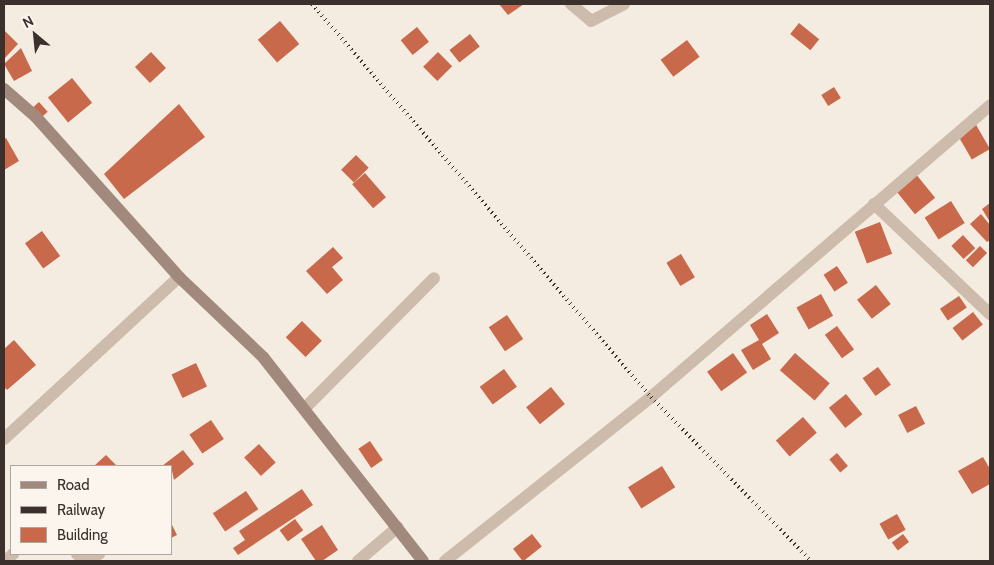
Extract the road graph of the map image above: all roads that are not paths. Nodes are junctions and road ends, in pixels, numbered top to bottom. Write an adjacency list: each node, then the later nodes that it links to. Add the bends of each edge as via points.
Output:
1 (571, 4): 2 (street, via 591,21)
2 (624, 4)
3 (4, 88): 6 (main road, via 36,117)
4 (990, 106): 5 (street)
5 (874, 204): 8 (street); 16 (street, via 651,397)
6 (179, 277): 9 (main road, via 263,357); 10 (street)
7 (434, 278): 9 (street)
8 (990, 314)
9 (305, 408): 11 (main road)
10 (4, 439)
11 (398, 526): 14 (street); 15 (main road)
12 (78, 555): 13 (street, via 85,561)
13 (97, 555)
14 (358, 561)
15 (423, 561)
16 (445, 561)

